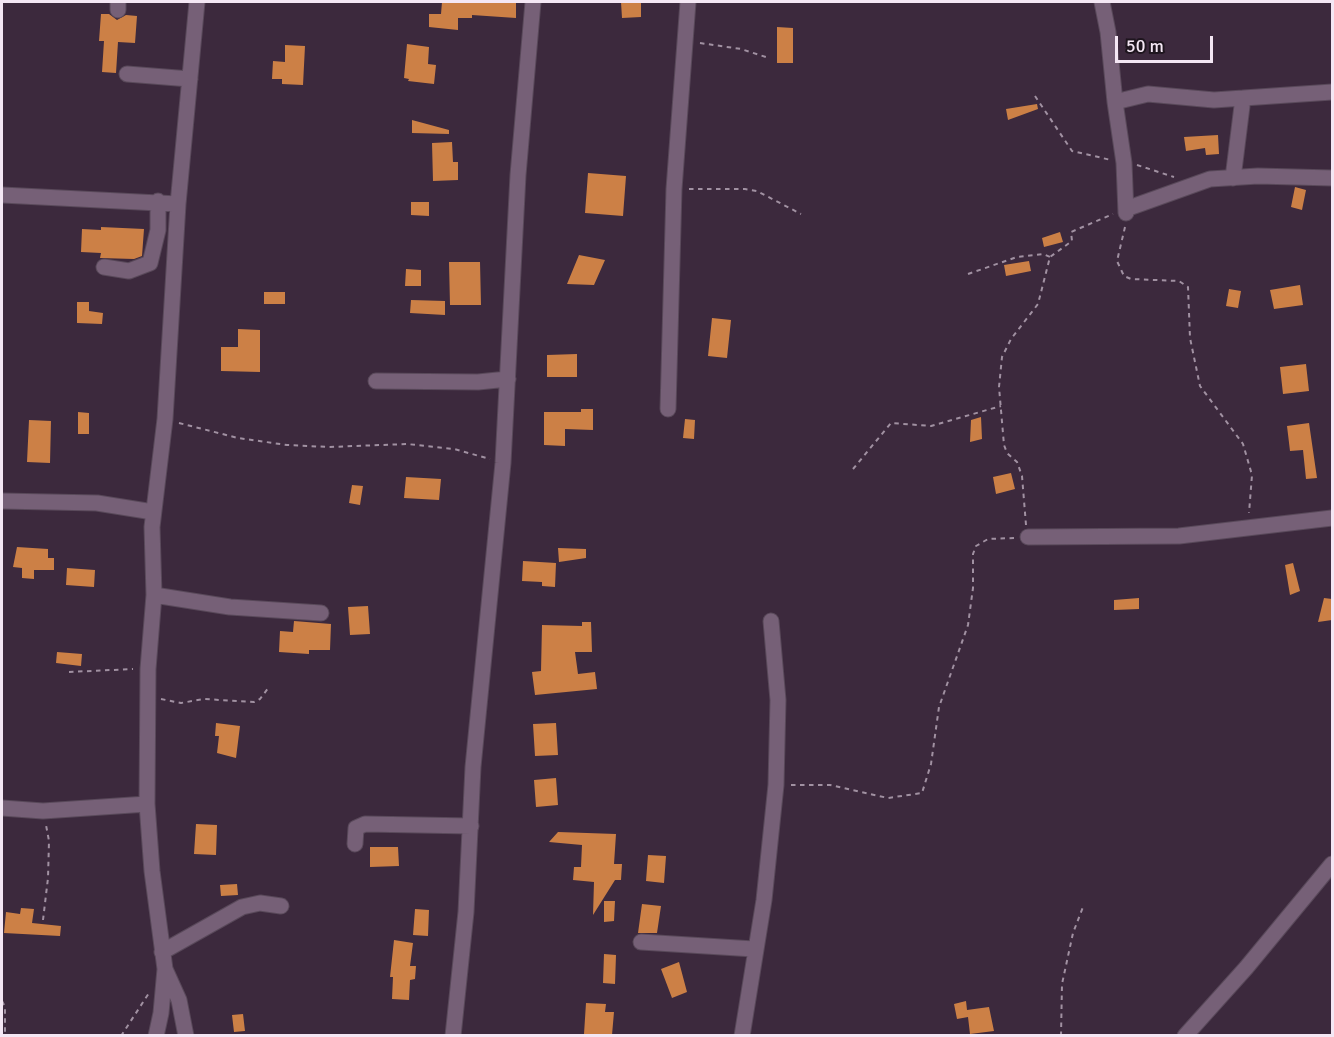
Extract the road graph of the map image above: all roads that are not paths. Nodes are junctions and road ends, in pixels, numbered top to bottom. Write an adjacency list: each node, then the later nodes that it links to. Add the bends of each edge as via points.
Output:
1 (197, 2): 6 (street)
2 (533, 2): 16 (street, via 518,175)
3 (688, 2): 18 (street, via 674,189)
4 (1102, 2): 9 (street)
5 (126, 74): 6 (street)
6 (190, 79): 14 (street)
7 (1332, 92): 8 (street)
8 (1243, 98): 9 (street, via 1214,100 1148,94); 10 (street)
9 (1115, 102): 10 (street, via 1126,210 1194,183)
10 (1233, 177): 11 (street)
11 (1332, 178)
12 (2, 195): 13 (street)
13 (158, 201): 14 (street); 15 (street, via 158,230 150,263 129,271)
14 (178, 204): 20 (street, via 165,419)
15 (104, 267)
16 (508, 379): 17 (street); 28 (street)
17 (376, 381)
18 (668, 409)
19 (2, 501): 20 (street, via 97,503)
20 (153, 512): 23 (street)
21 (1332, 519): 22 (street, via 1179,536)
22 (1028, 537)
23 (154, 595): 24 (street, via 230,607); 26 (street, via 148,669)
24 (321, 613)
25 (771, 621): 33 (street, via 778,700 776,785 764,900)
26 (147, 804): 27 (street, via 43,811); 34 (street)
27 (2, 808)
28 (471, 826): 29 (street, via 365,824 356,828); 38 (street)
29 (355, 844)
30 (1332, 864): 40 (street)
31 (281, 906): 34 (street, via 260,903 242,907)
32 (641, 942): 33 (street)
33 (754, 949): 39 (street)
34 (162, 952): 35 (street)
35 (165, 969): 36 (street); 37 (street, via 179,1000)
36 (156, 1035)
37 (186, 1035)
38 (453, 1035)
39 (742, 1035)
40 (1185, 1035)

